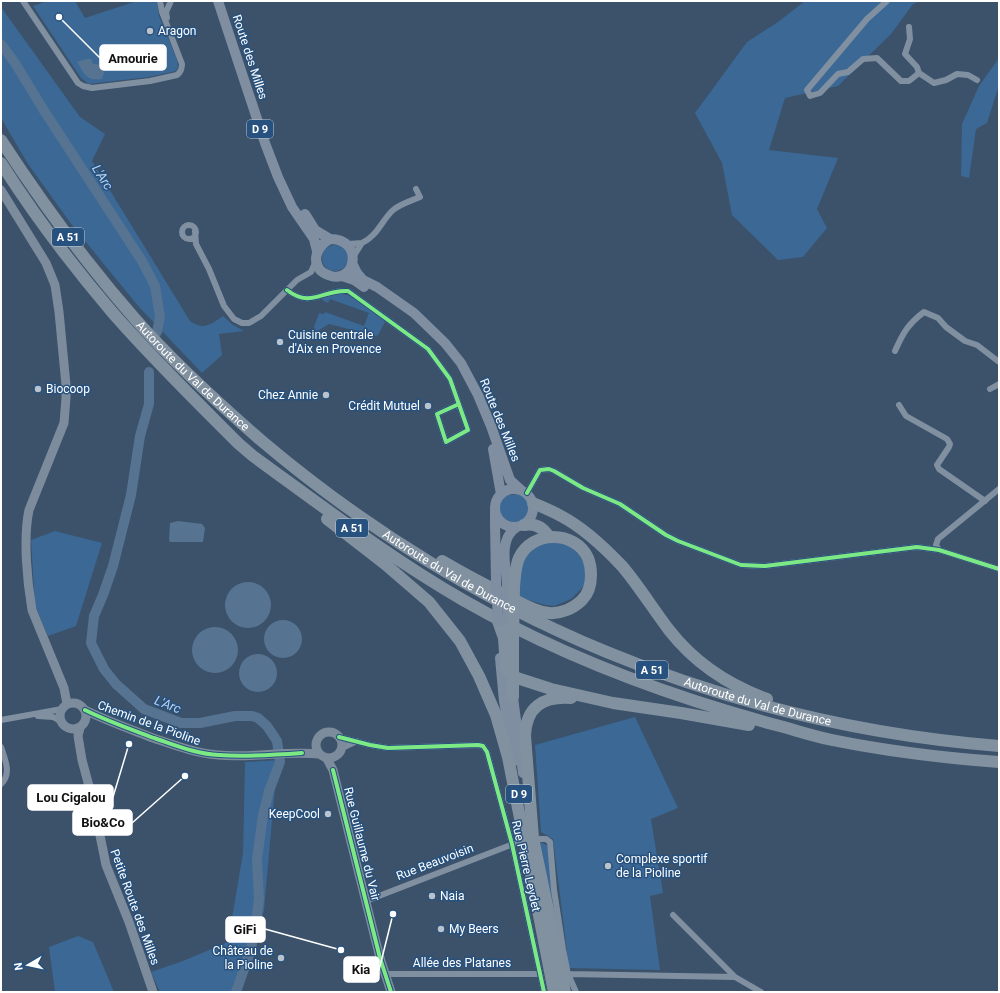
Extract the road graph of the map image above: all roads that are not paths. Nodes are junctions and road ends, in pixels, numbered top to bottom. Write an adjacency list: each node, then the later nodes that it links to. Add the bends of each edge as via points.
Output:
1 (23, 1): 7 (street, via 78,83 87,88 109,87 177,75 182,64)
2 (160, 1): 7 (street)
3 (171, 1): 7 (street, via 166,12)
4 (218, 1): 21 (main road, Route des Milles / D 9, via 262,136 292,207 314,239)
5 (224, 1): 17 (main road, Route des Milles / D 9, via 282,172 315,230)
6 (887, 1): 9 (street, via 867,19 807,90 810,96 820,93 838,74 848,72 863,58 877,58 901,81 909,81)
7 (167, 26)
8 (909, 27): 9 (street, via 910,39 905,54)
9 (919, 73): 10 (street, via 934,83 956,74 968,75)
10 (977, 80)
11 (1, 140): 34 (highway, Autoroute du Val de Durance / A 51, via 59,226 143,327 203,388)
12 (1, 163): 33 (highway, Autoroute du Val de Durance / A 51, via 21,194 112,312)
13 (416, 189): 18 (street, via 420,197 393,209 375,234)
14 (1, 190): 50 (main road, via 46,263 55,285 59,312 66,398 64,423 29,510 26,538 32,610 64,688)
15 (195, 231): 16 (street, via 193,238); 16 (street, via 191,226 183,229 183,236); 19 (street)
16 (188, 239): 19 (street)
17 (330, 239): 20 (main road); 21 (main road, via 323,244)
18 (362, 243): 20 (street); 22 (street)
19 (196, 244): 26 (street, via 224,306 234,319 242,323 255,320)
20 (348, 244): 22 (main road)
21 (317, 255): 23 (street); 24 (main road, via 318,267)
22 (352, 262): 25 (main road); 37 (main road, Route des Milles, via 363,280 414,313 445,343 461,364 478,395 510,480)
23 (310, 272): 24 (street); 26 (street, via 297,280)
24 (324, 273): 25 (main road)
25 (342, 276): 36 (main road, Route des Milles, via 354,280 424,328 444,347 475,399 494,453)
26 (288, 290): 31 (street, via 294,296 303,299 335,291 348,291 428,349 450,379)
27 (895, 351): 28 (street, via 903,333 913,320 924,312 938,318 946,327 977,345)
28 (999, 362)
29 (999, 384): 30 (street)
30 (990, 389)
31 (459, 404): 31 (street, via 468,430 446,442 437,414)
32 (899, 405): 38 (street, via 906,416 947,439 950,444 937,465 939,469)
33 (253, 456): 60 (highway, Autoroute du Val de Durance / A 51, via 379,548 464,600 529,634 606,669 664,691); 76 (highway, via 321,515 421,594 463,647 488,695 503,739)
34 (286, 461): 41 (highway, via 378,523 446,564 520,602 543,612 555,613 565,611 584,597 591,582 591,572 588,557 580,546 565,538); 57 (highway, Autoroute du Val de Durance / A 51, via 347,508 415,554 463,583 555,630 677,679 763,706)
35 (999, 489): 38 (street)
36 (501, 494): 37 (main road, via 510,489); 39 (main road, via 495,505)
37 (527, 495): 40 (main road, via 534,509 532,515); 42 (street, via 540,470 550,469 583,488 620,504 666,535 741,565 765,566 917,547); 57 (highway, via 576,525 597,542 623,567 681,644 715,673 754,695)
38 (985, 501): 42 (street, via 938,538 936,545)
39 (496, 511): 40 (main road, via 501,522 511,527); 45 (main road, bridge)
40 (521, 526): 41 (highway, via 539,526); 44 (main road, via 508,536 505,543)
41 (548, 536): 44 (highway, via 534,542 522,553)
42 (939, 550): 43 (street)
43 (999, 569)
44 (510, 586): 46 (highway, bridge)
45 (498, 621): 46 (highway)
46 (506, 639): 47 (highway); 76 (main road, D 9, via 501,668 504,700)
47 (512, 674): 48 (highway); 49 (highway, via 551,689)
48 (513, 697): 71 (main road, D 9, via 518,744)
49 (613, 703): 60 (highway); 71 (highway, via 569,698 553,699 540,704 528,717 525,736)
50 (68, 705): 51 (main road, via 80,704); 52 (street); 55 (main road, via 60,718)
51 (85, 710): 53 (main road, Chemin de la Pioline); 56 (main road, via 87,718)
52 (31, 715): 54 (street); 55 (street, via 53,717)
53 (102, 718): 56 (main road, Chemin de la Pioline); 65 (main road, Chemin de la Pioline, via 195,752 218,755)
54 (1, 720)
55 (62, 722): 58 (main road)
56 (83, 725): 58 (main road, via 74,729); 68 (main road, Petite Route des Milles, via 78,736)
57 (852, 726): 63 (highway, Autoroute du Val de Durance / A 51, via 930,739)
58 (69, 728): 68 (main road, Petite Route des Milles)
59 (339, 737): 61 (street); 62 (main road, via 332,732 324,733 318,737); 67 (main road, via 342,744)
60 (821, 738): 69 (highway, Autoroute du Val de Durance / A 51, via 887,750)
61 (357, 741): 67 (street); 73 (street, Rue Pierre Leydet, via 388,748 483,746 487,752)
62 (315, 744): 65 (main road); 66 (main road)
63 (999, 746)
64 (1, 747): 70 (street, via 8,768)
65 (300, 753): 66 (main road, Chemin de la Pioline)
66 (318, 754): 67 (main road)
67 (335, 754): 74 (main road, Rue Guillaume du Vair, via 333,770)
68 (82, 760): 81 (main road, Petite Route des Milles, via 106,865)
69 (999, 762)
70 (1, 784)
71 (537, 838): 79 (street, via 546,839 552,849 554,890); 85 (highway, D 9)
72 (518, 843): 73 (street, Rue Beauvoisin)
73 (512, 844): 74 (street, Rue Beauvoisin); 78 (street, Rue Pierre Leydet)
74 (366, 901): 77 (main road, Rue Guillaume du Vair)
75 (673, 915): 80 (street)
76 (540, 920): 84 (highway, D 9)
77 (385, 974): 78 (street, Allée des Platanes); 82 (main road, Rue Guillaume du Vair)
78 (540, 974): 83 (street, Rue Pierre Leydet)
79 (568, 974): 80 (street); 86 (street)
80 (735, 976): 87 (street)
81 (153, 992)
82 (392, 992)
83 (544, 992)
84 (554, 992)
85 (565, 992)
86 (576, 992)
87 (761, 992)

